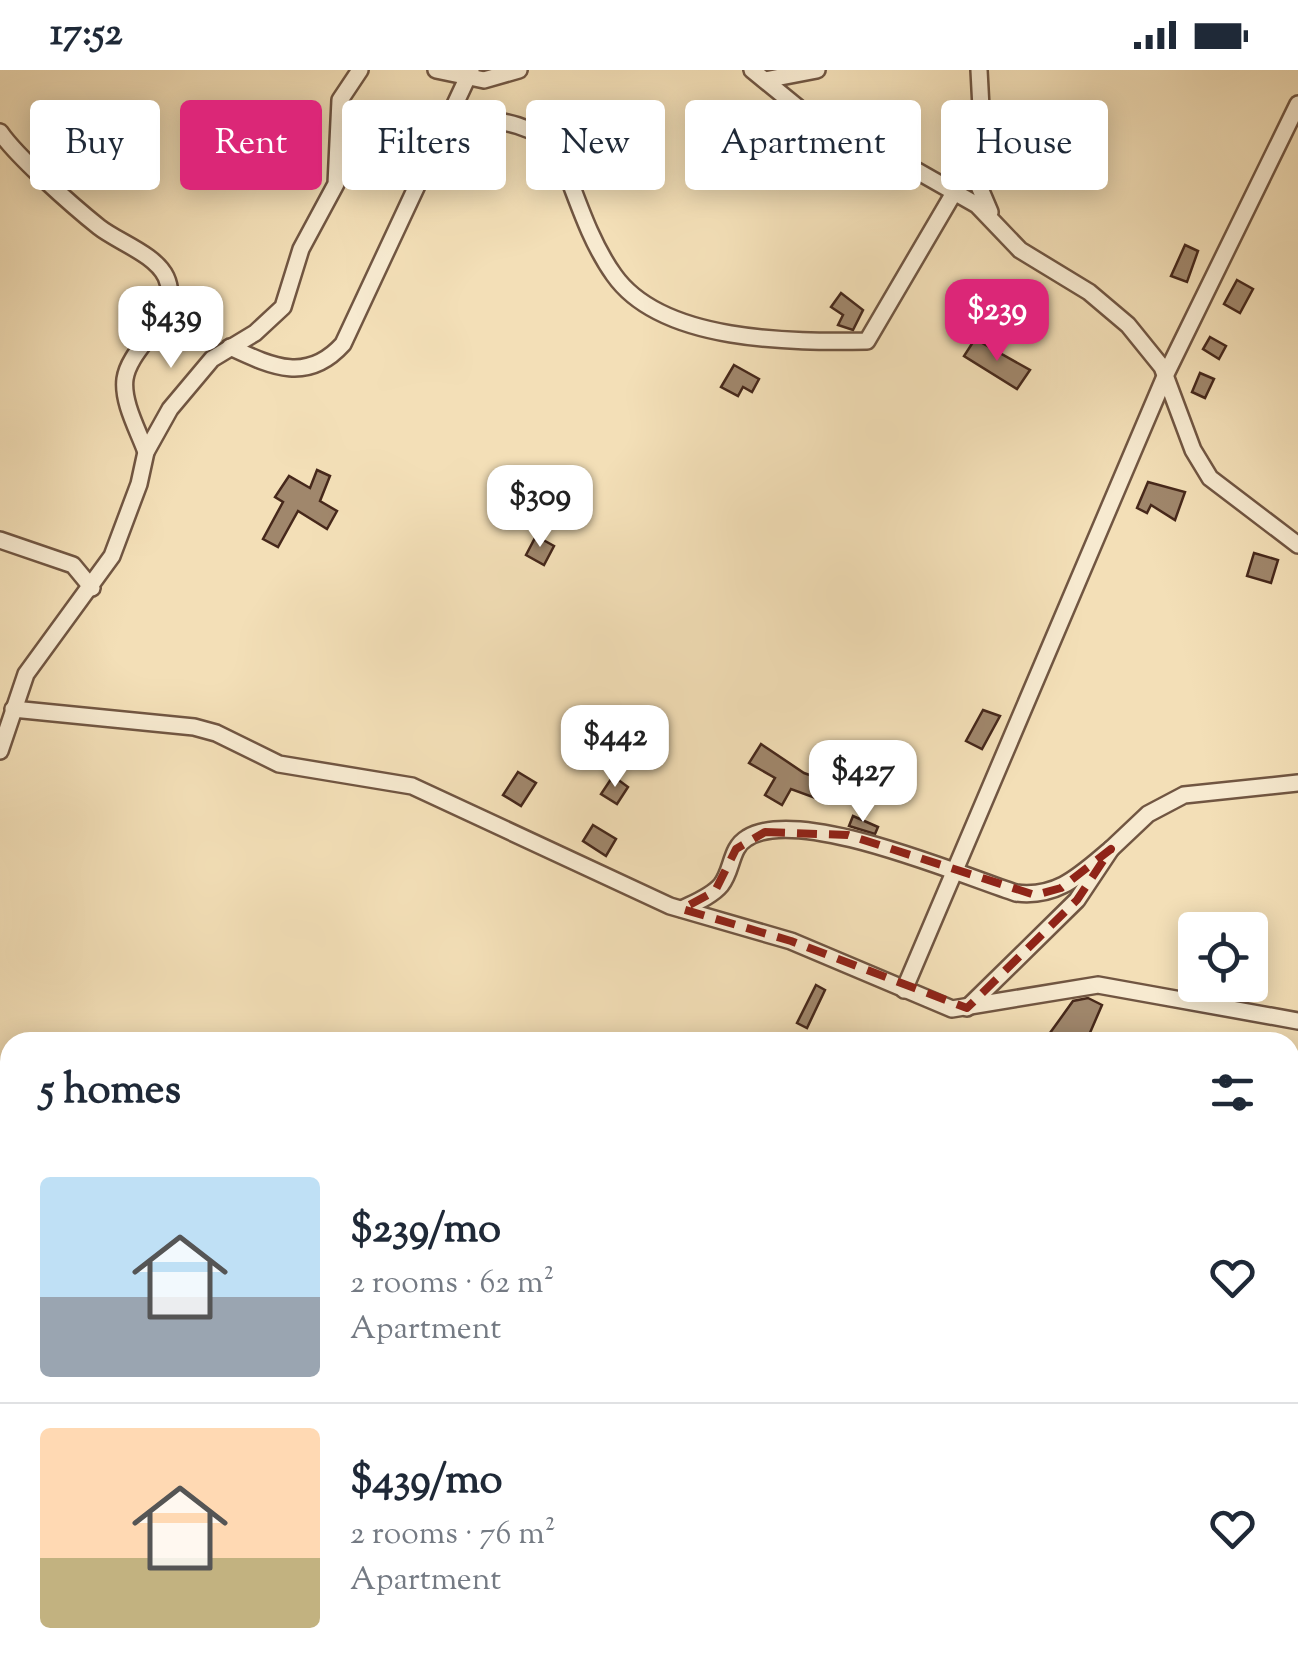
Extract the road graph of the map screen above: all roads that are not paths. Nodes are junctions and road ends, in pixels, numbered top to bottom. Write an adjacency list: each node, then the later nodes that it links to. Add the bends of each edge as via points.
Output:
1 (360, 70): 15 (street, via 340,100 336,184 301,249 287,299 273,318)
2 (436, 70): 6 (street)
3 (519, 70): 6 (street, via 484,80)
4 (817, 70): 7 (street)
5 (979, 70): 14 (street, via 976,179)
6 (469, 74): 8 (street)
7 (758, 75): 13 (street, via 828,132)
8 (456, 100)
9 (1298, 104): 16 (street)
10 (506, 123): 13 (street, via 529,127 557,148 614,276 657,310 711,332 867,341)
11 (0, 132): 17 (street, via 98,226 166,276 166,309 126,373 128,402)
12 (414, 190): 15 (street, via 332,356 296,371 280,370)
13 (955, 191): 14 (street)
14 (994, 220): 16 (street, via 1020,250 1128,325)
15 (230, 347): 17 (street, via 192,381)
16 (1166, 374): 19 (street, via 1192,450 1210,478); 25 (street)
17 (146, 452): 20 (street, via 112,556)
18 (0, 540): 20 (street, via 69,563)
19 (1298, 545)
20 (92, 588): 21 (street)
21 (6, 706): 22 (street); 26 (street, via 194,727 280,764 412,786)
22 (0, 751)
23 (1298, 783): 24 (street, via 1184,795 1148,814)
24 (1111, 850): 25 (street, via 1049,894 1016,894); 28 (street, via 1076,900)
25 (952, 872): 26 (street, via 848,835 765,832 736,849 714,892); 27 (street)
26 (682, 910): 27 (street, via 791,941)
27 (904, 990): 28 (street, via 940,1006)
28 (967, 1008): 29 (street, via 1098,985)
29 (1298, 1021)

